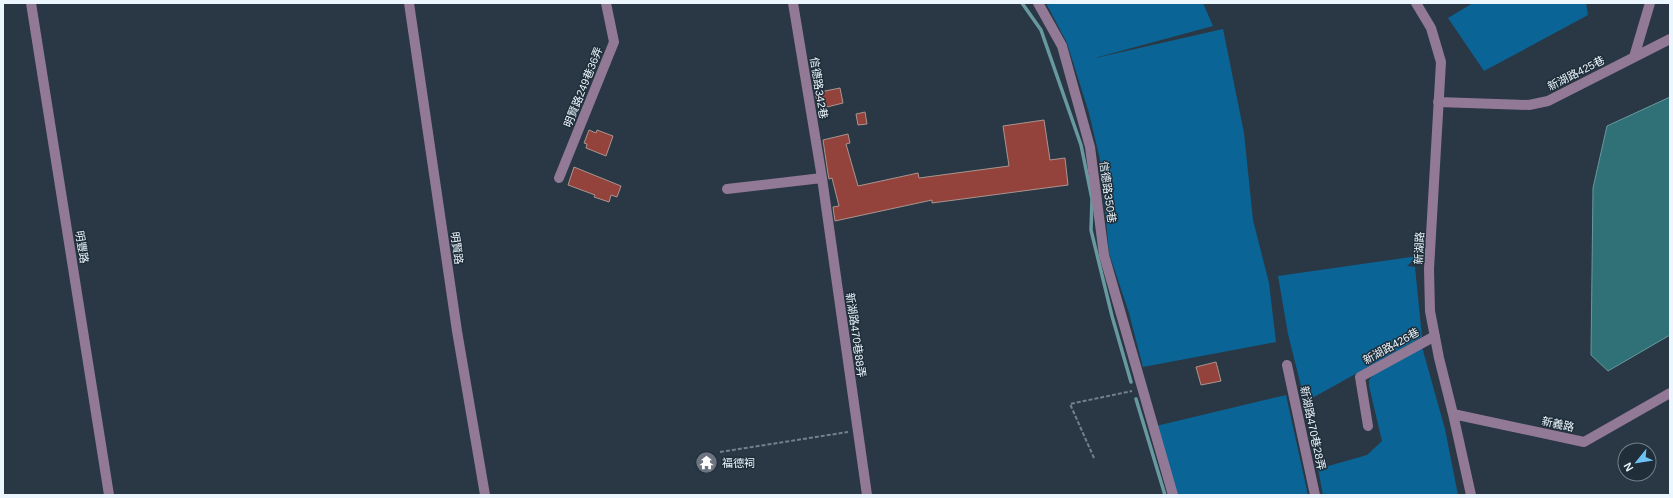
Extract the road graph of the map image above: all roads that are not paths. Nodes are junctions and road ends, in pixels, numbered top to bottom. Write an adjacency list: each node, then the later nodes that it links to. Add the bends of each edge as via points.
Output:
1 (31, 3): 19 (street, 明豐路)
2 (409, 3): 20 (street, 明賢路, via 457,331)
3 (606, 3): 11 (street, 明賢路249巷36弄, via 614,42)
4 (793, 3): 12 (street, 信德路342巷)
5 (1038, 3): 22 (street, 信德路350巷, via 1062,46 1082,116 1090,147 1104,255)
6 (1416, 3): 10 (street, 新湖路, via 1431,28 1441,62)
7 (1650, 3): 9 (street)
8 (1670, 39): 9 (street, 新湖路425巷)
9 (1634, 57): 10 (street, 新湖路425巷, via 1548,101 1529,105)
10 (1438, 102): 14 (street, 新湖路, via 1429,269 1430,311)
11 (559, 178)
12 (822, 178): 13 (street); 21 (street, 新湖路470巷88弄)
13 (727, 189)
14 (1435, 336): 17 (street, 新湖路, via 1438,358); 18 (street, 新湖路426巷, via 1360,377)
15 (1287, 366): 23 (street, 新湖路470巷28弄)
16 (1670, 393): 17 (street, 新義路, via 1584,442)
17 (1453, 414): 24 (street, 新湖路)
18 (1368, 426)
19 (109, 495)
20 (485, 495)
21 (867, 495)
22 (1173, 495)
23 (1315, 495)
24 (1471, 495)

